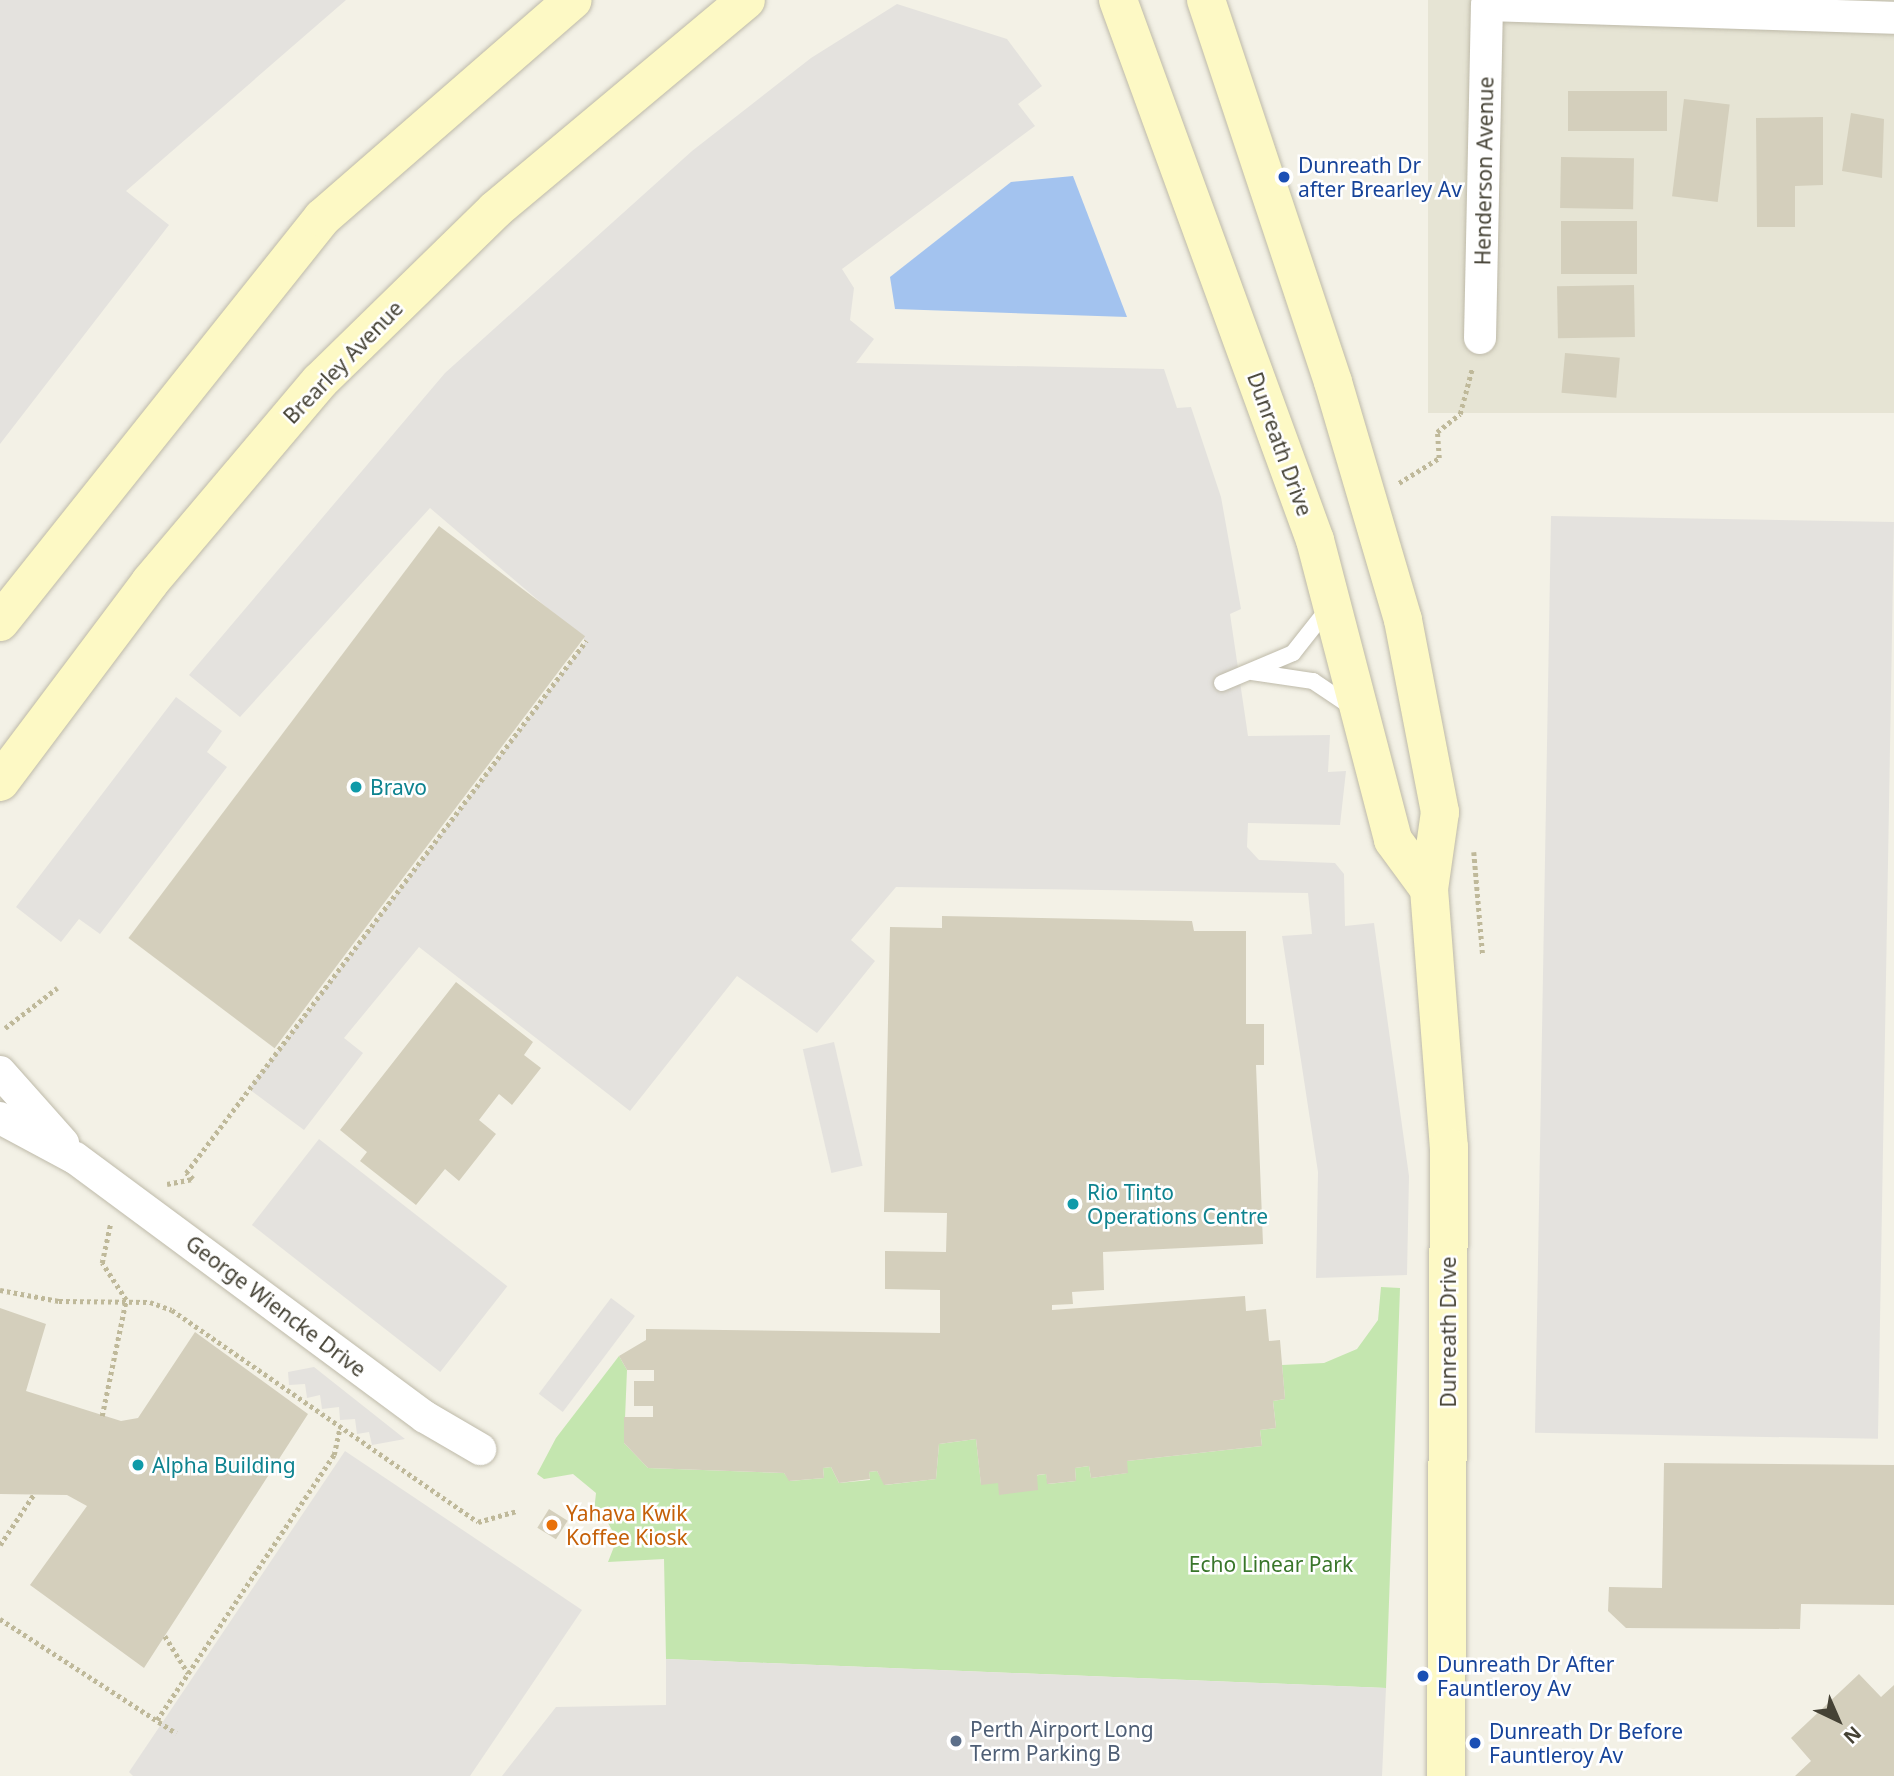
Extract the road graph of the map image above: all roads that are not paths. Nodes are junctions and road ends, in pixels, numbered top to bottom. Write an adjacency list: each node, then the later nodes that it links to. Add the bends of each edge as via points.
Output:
1 (573, 0): 8 (main road, via 322,218)
2 (746, 0): 12 (main road, Brearley Avenue, via 495,210 320,381 150,582)
3 (1118, 0): 7 (main road, Dunreath Drive, via 1200,213)
4 (1206, 0): 13 (main road, Dunreath Drive, via 1325,357 1403,620 1440,812)
5 (1894, 18): 6 (street, Henderson Avenue, via 1487,5)
6 (1480, 338)
7 (1330, 598): 9 (lane, via 1317,628 1293,653); 11 (main road, Dunreath Drive)
8 (0, 622)
9 (1248, 672): 10 (lane); 11 (lane, via 1312,681)
10 (1222, 684)
11 (1366, 723): 13 (main road, Dunreath Drive, via 1393,840)
12 (0, 782)
13 (1429, 889): 18 (main road, Dunreath Drive, via 1449,1147)
14 (0, 1072): 16 (street, George Wiencke Drive)
15 (0, 1118): 16 (street, George Wiencke Drive)
16 (75, 1158): 17 (street, George Wiencke Drive, via 425,1417)
17 (480, 1449)
18 (1446, 1776)

